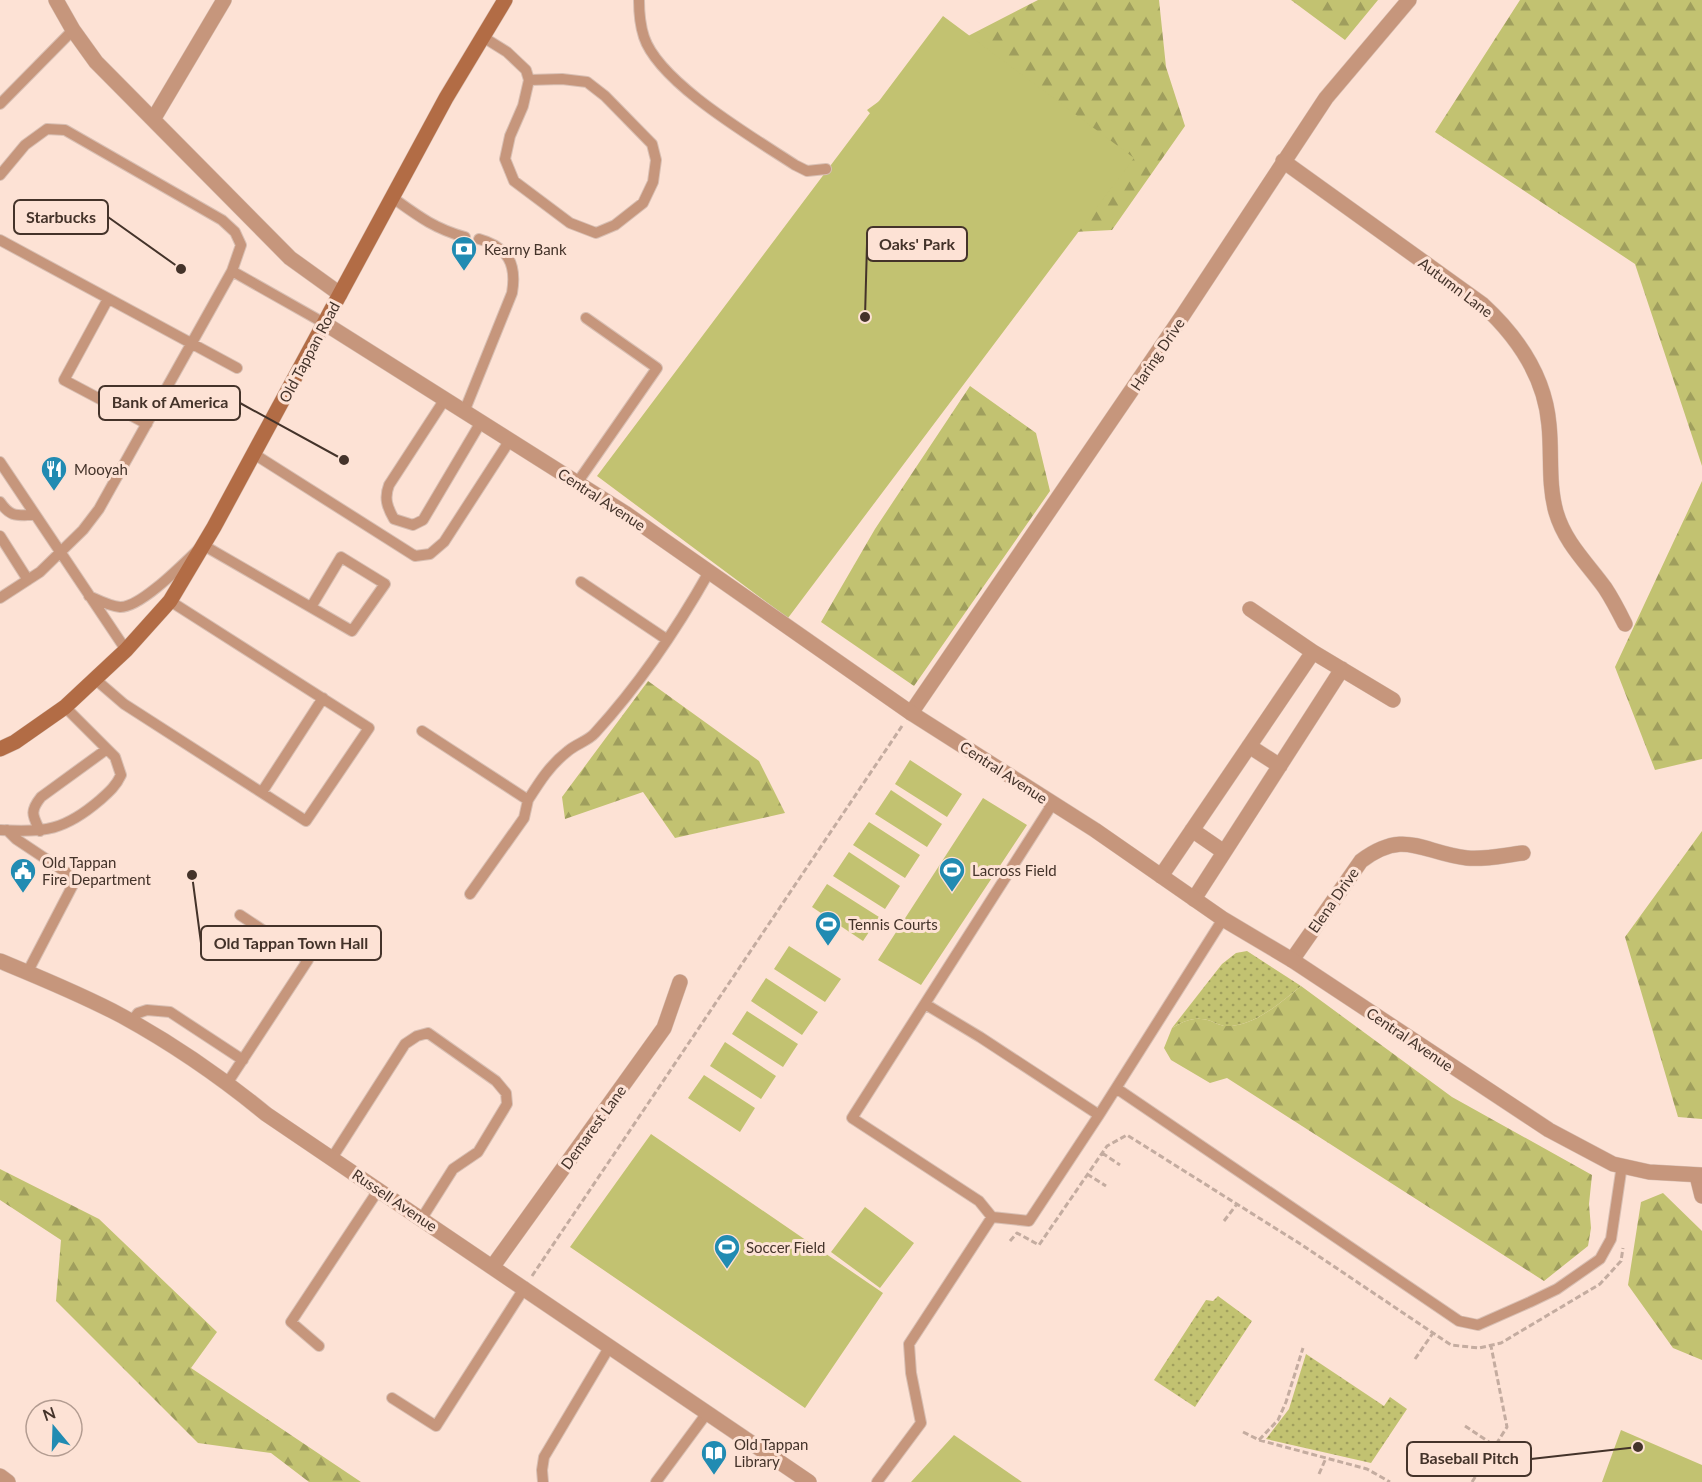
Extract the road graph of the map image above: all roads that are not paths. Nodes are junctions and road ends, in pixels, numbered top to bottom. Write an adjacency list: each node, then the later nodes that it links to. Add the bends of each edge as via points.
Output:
1 (56, 0): 6 (street)
2 (224, 0): 10 (street)
3 (505, 0): 7 (main road, Old Tappan Road)
4 (639, 0): 12 (lane, via 644,38 676,82 795,165 807,171)
5 (1409, 0): 11 (street, Haring Drive, via 1326,98)
6 (73, 30): 9 (lane); 10 (street, via 96,62)
7 (483, 37): 8 (lane, via 507,52 526,70); 14 (main road, Old Tappan Road)
8 (529, 80): 8 (lane, via 505,159 514,182 570,223 596,233 615,225 643,203 656,160 652,144 587,82)
9 (0, 104)
10 (153, 118): 19 (street, via 290,258)
11 (1283, 161): 46 (street, Autumn Lane, via 1482,304 1520,343 1545,398 1550,425 1551,489 1563,533 1605,588); 55 (street, Haring Drive, via 1183,315)
12 (826, 169)
13 (0, 174): 18 (lane, via 25,145 47,129 65,130 222,220 236,232 241,245)
14 (393, 198): 15 (lane, via 428,223); 19 (main road, Old Tappan Road)
15 (465, 237)
16 (479, 239): 26 (lane, via 504,252 513,268 514,282)
17 (0, 240): 20 (lane)
18 (232, 271): 22 (lane); 23 (lane)
19 (340, 294): 22 (main road, Old Tappan Road)
20 (108, 299): 23 (lane); 28 (lane, via 64,380)
21 (586, 318): 32 (lane, via 657,368)
22 (324, 323): 25 (street, Central Avenue); 30 (main road, Old Tappan Road)
23 (191, 344): 24 (lane); 28 (lane)
24 (237, 368)
25 (445, 399): 26 (street, Central Avenue); 27 (lane, via 389,485 385,495 394,519 413,525 423,520)
26 (464, 412): 27 (street, Central Avenue)
27 (481, 422): 29 (street, Central Avenue)
28 (147, 424): 37 (lane, via 99,509)
29 (510, 440): 30 (lane, via 444,542 430,554 416,556); 32 (street, Central Avenue)
30 (254, 454): 36 (main road, Old Tappan Road)
31 (0, 462): 34 (lane)
32 (577, 483): 38 (street, Central Avenue)
33 (0, 502): 34 (lane, via 15,515)
34 (35, 515): 37 (lane)
35 (0, 536): 39 (lane)
36 (203, 545): 41 (lane, via 136,603 122,607); 43 (main road, Old Tappan Road); 44 (lane)
37 (61, 553): 39 (lane); 41 (lane)
38 (709, 572): 47 (lane); 55 (street, Central Avenue)
39 (28, 580): 42 (lane)
40 (581, 582): 47 (lane)
41 (88, 596): 48 (lane)
42 (0, 598)
43 (170, 602): 48 (main road, Old Tappan Road); 52 (lane)
44 (311, 607): 44 (lane, via 352,631 386,584 341,557)
45 (1250, 609): 49 (street)
46 (1625, 624)
47 (666, 639): 63 (lane, via 611,715 592,736 549,768)
48 (126, 650): 51 (main road, Old Tappan Road)
49 (1313, 652): 50 (street); 58 (street)
50 (1342, 669): 53 (street); 61 (street)
51 (95, 679): 54 (main road, Old Tappan Road); 62 (lane, via 124,704)
52 (323, 698): 62 (lane); 62 (lane, via 369,728 306,821)
53 (1393, 700)
54 (64, 707): 57 (main road, Old Tappan Road); 60 (lane)
55 (911, 712): 64 (street, Central Avenue)
56 (422, 730): 63 (lane)
57 (8, 743): 59 (main road, Old Tappan Road)
58 (1249, 746): 61 (street); 66 (street)
59 (0, 749)
60 (107, 749): 67 (lane, via 34,805 32,814); 67 (lane, via 115,757 121,775 116,786 64,826)
61 (1280, 766): 68 (street)
62 (262, 792)
63 (528, 800): 71 (lane, via 524,818)
64 (1053, 803): 70 (street, Central Avenue); 79 (lane)
65 (3, 830): 67 (lane); 77 (lane, via 76,879)
66 (1192, 830): 68 (street); 70 (street)
67 (40, 831)
68 (1224, 852): 72 (street)
69 (1523, 852): 75 (street, Elena Drive, via 1467,858 1417,845 1376,849 1361,861)
70 (1161, 876): 72 (street, Central Avenue)
71 (470, 894)
72 (1194, 899): 74 (street, Central Avenue)
73 (240, 915): 81 (lane, via 308,960)
74 (1223, 919): 75 (street, Central Avenue); 83 (lane)
75 (1292, 960): 86 (street, Central Avenue, via 1549,1130)
76 (0, 961): 77 (street, Russell Avenue)
77 (27, 973): 80 (street, Russell Avenue)
78 (680, 982): 92 (street, Demarest Lane, via 664,1028)
79 (925, 1004): 84 (lane); 90 (lane, via 852,1118 979,1201)
80 (131, 1022): 81 (lane, via 147,1010 170,1012); 82 (street, Russell Avenue)
81 (243, 1060): 82 (lane)
82 (228, 1082): 85 (street, Russell Avenue, via 266,1114)
83 (1116, 1088): 84 (lane); 86 (lane, via 1459,1322 1478,1325 1557,1289 1600,1259 1611,1239)
84 (1099, 1115): 90 (lane, via 1029,1221)
85 (332, 1158): 88 (street, Russell Avenue); 91 (lane, via 405,1044 428,1033 496,1081 506,1093 507,1104 478,1152 453,1169)
86 (1622, 1166): 87 (street, Central Avenue)
87 (1700, 1175): 89 (street)
88 (379, 1189): 91 (street, Russell Avenue); 94 (lane, via 291,1322)
89 (1702, 1196)
90 (992, 1217): 103 (lane, via 909,1344 921,1423)
91 (422, 1218): 92 (street, Russell Avenue)
92 (493, 1266): 93 (street, Russell Avenue)
93 (525, 1287): 95 (street, Russell Avenue); 96 (lane, via 436,1426)
94 (319, 1346)
95 (610, 1346): 97 (street, Russell Avenue); 100 (lane, via 543,1457)
96 (392, 1398)
97 (707, 1413): 101 (lane); 102 (street, Russell Avenue)
98 (0, 1476): 99 (street)
99 (8, 1482)
100 (543, 1482)
101 (656, 1482)
102 (809, 1482)
103 (877, 1482)

